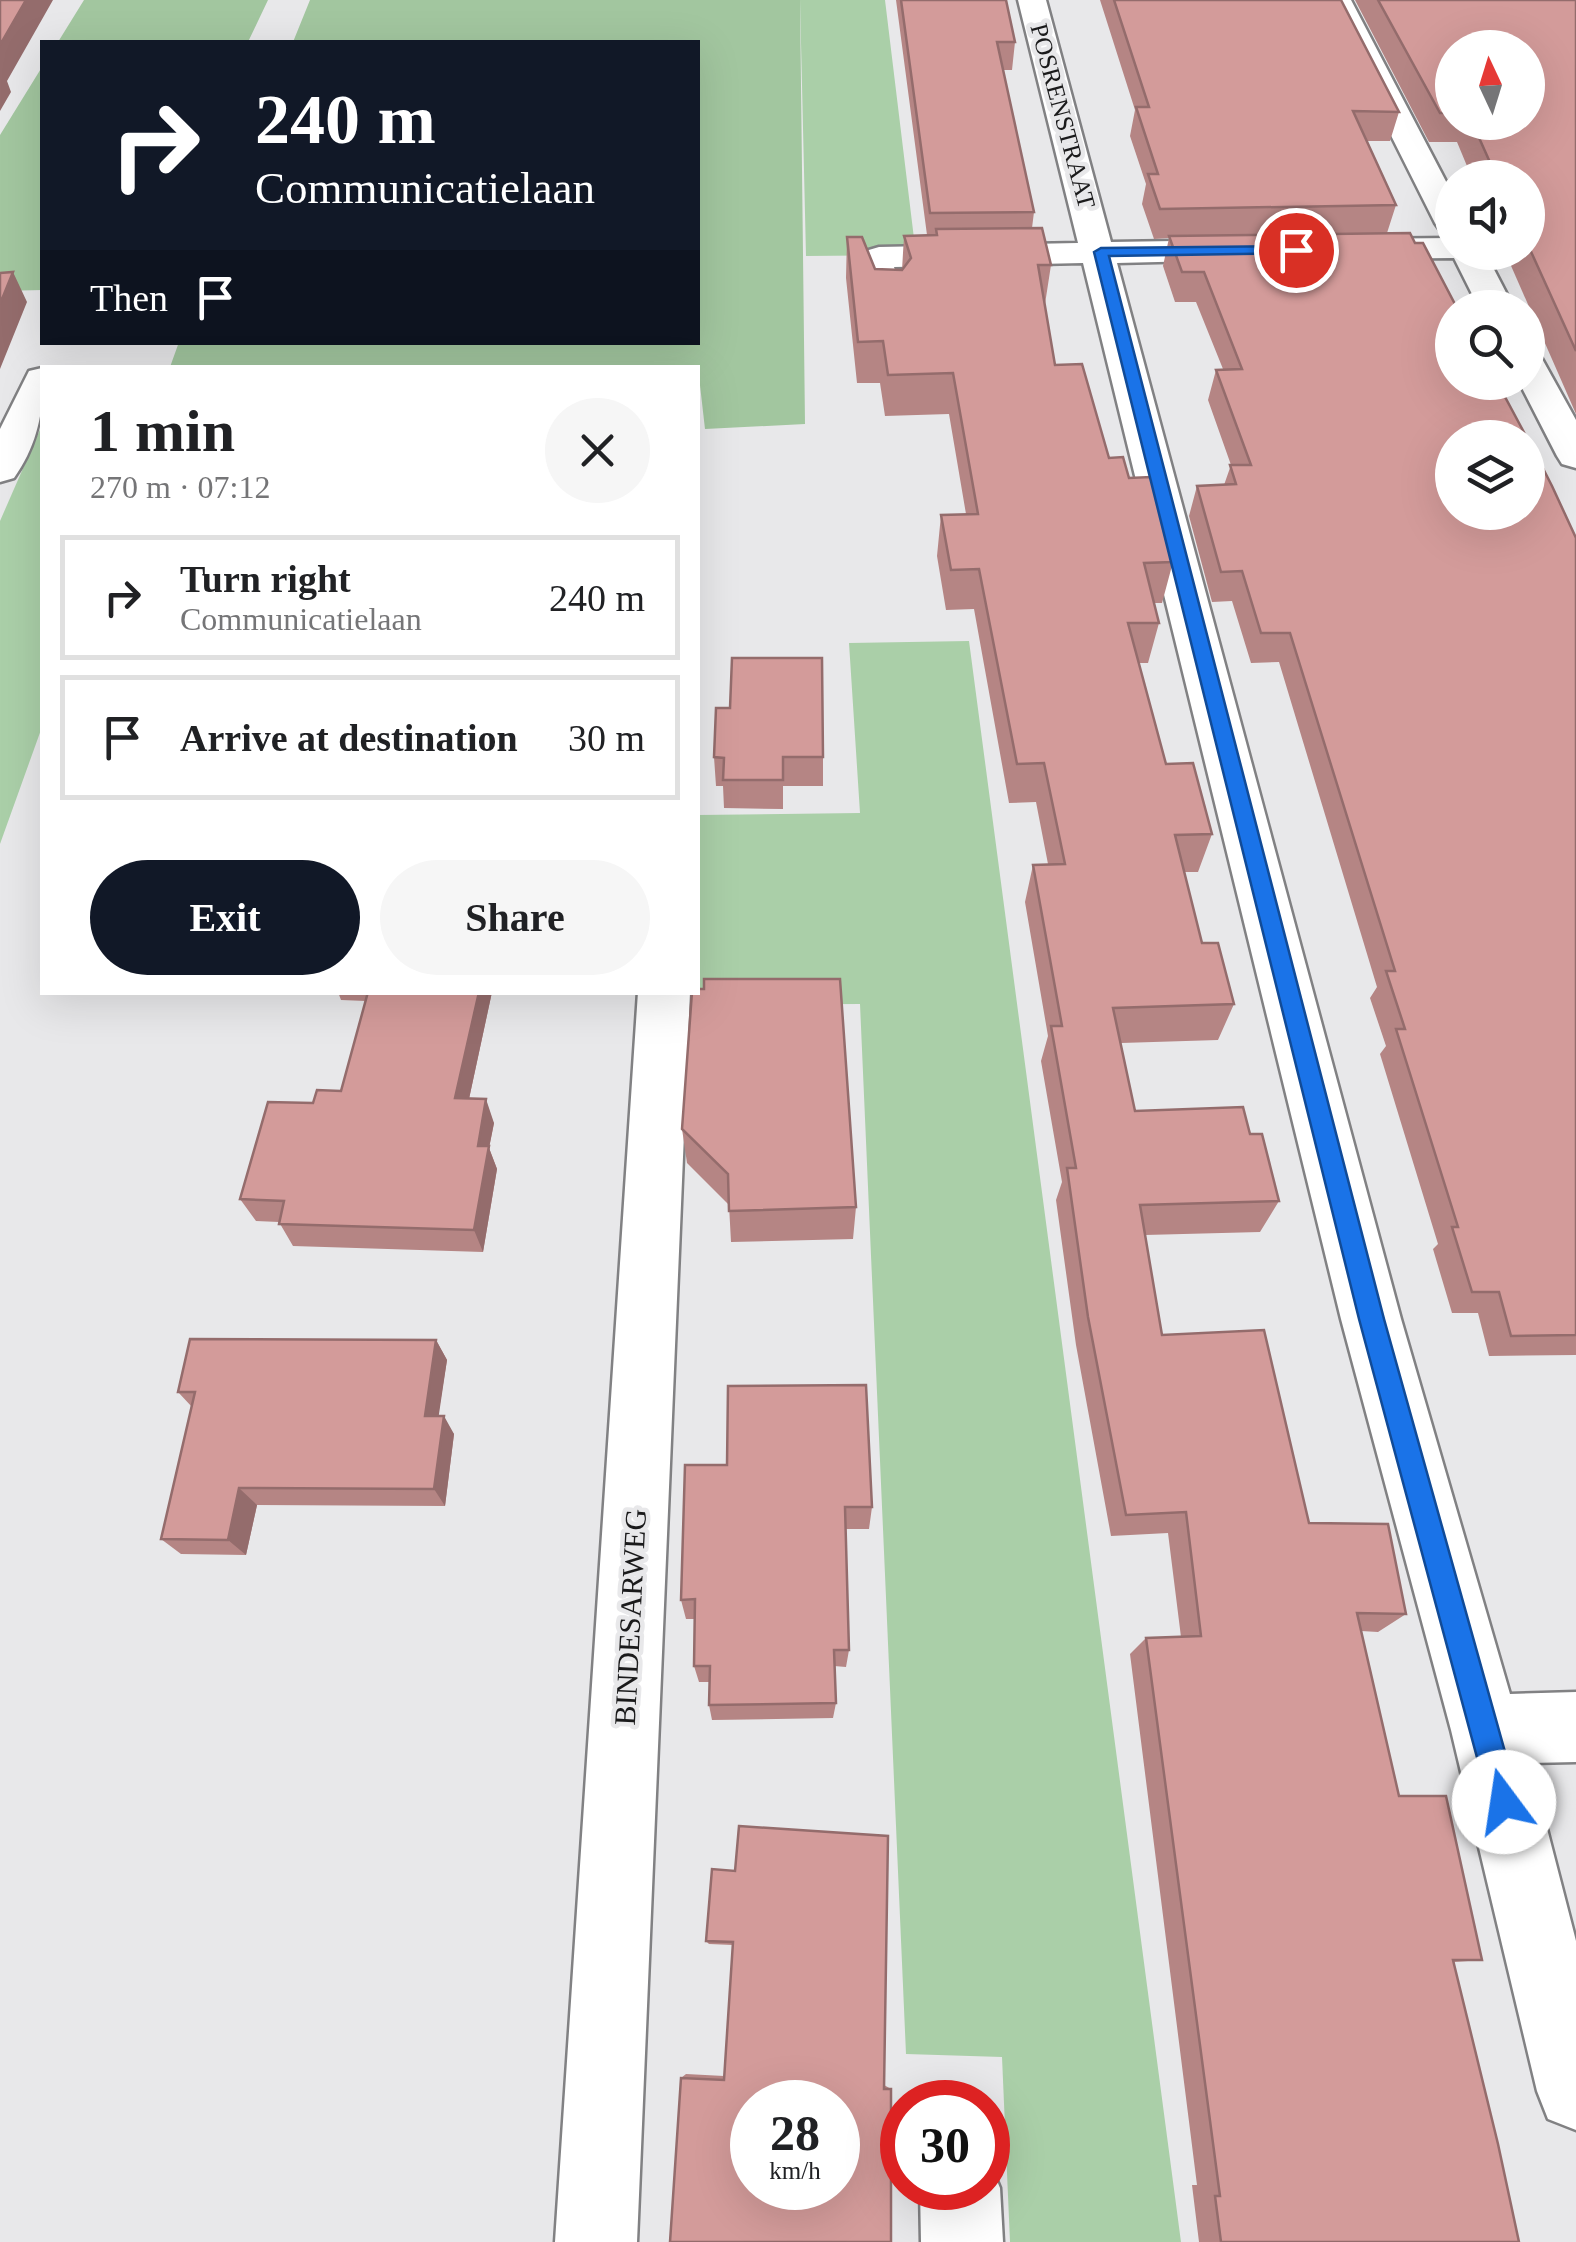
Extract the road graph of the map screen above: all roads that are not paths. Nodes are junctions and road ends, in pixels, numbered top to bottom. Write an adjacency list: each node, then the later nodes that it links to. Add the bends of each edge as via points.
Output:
1 (1032, 0): 7 (street, POSRENSTRAAT)
2 (1337, 0): 3 (street)
3 (1435, 189)
4 (1435, 248): 6 (street)
5 (1276, 250): 7 (street)
6 (1316, 250)
7 (1101, 252): 8 (street, via 880,257 874,259); 15 (street, POSRENSTRAAT, via 1371,1319)
8 (886, 300)
9 (40, 383): 12 (street)
10 (1545, 397): 11 (street)
11 (1576, 456)
12 (0, 470)
13 (664, 995): 18 (street, BINDESARWEG)
14 (1576, 1726): 15 (street)
15 (1486, 1730): 16 (street, POSRENSTRAAT)
16 (1576, 2091)
17 (961, 2210): 19 (street)
18 (596, 2242)
19 (962, 2242)

